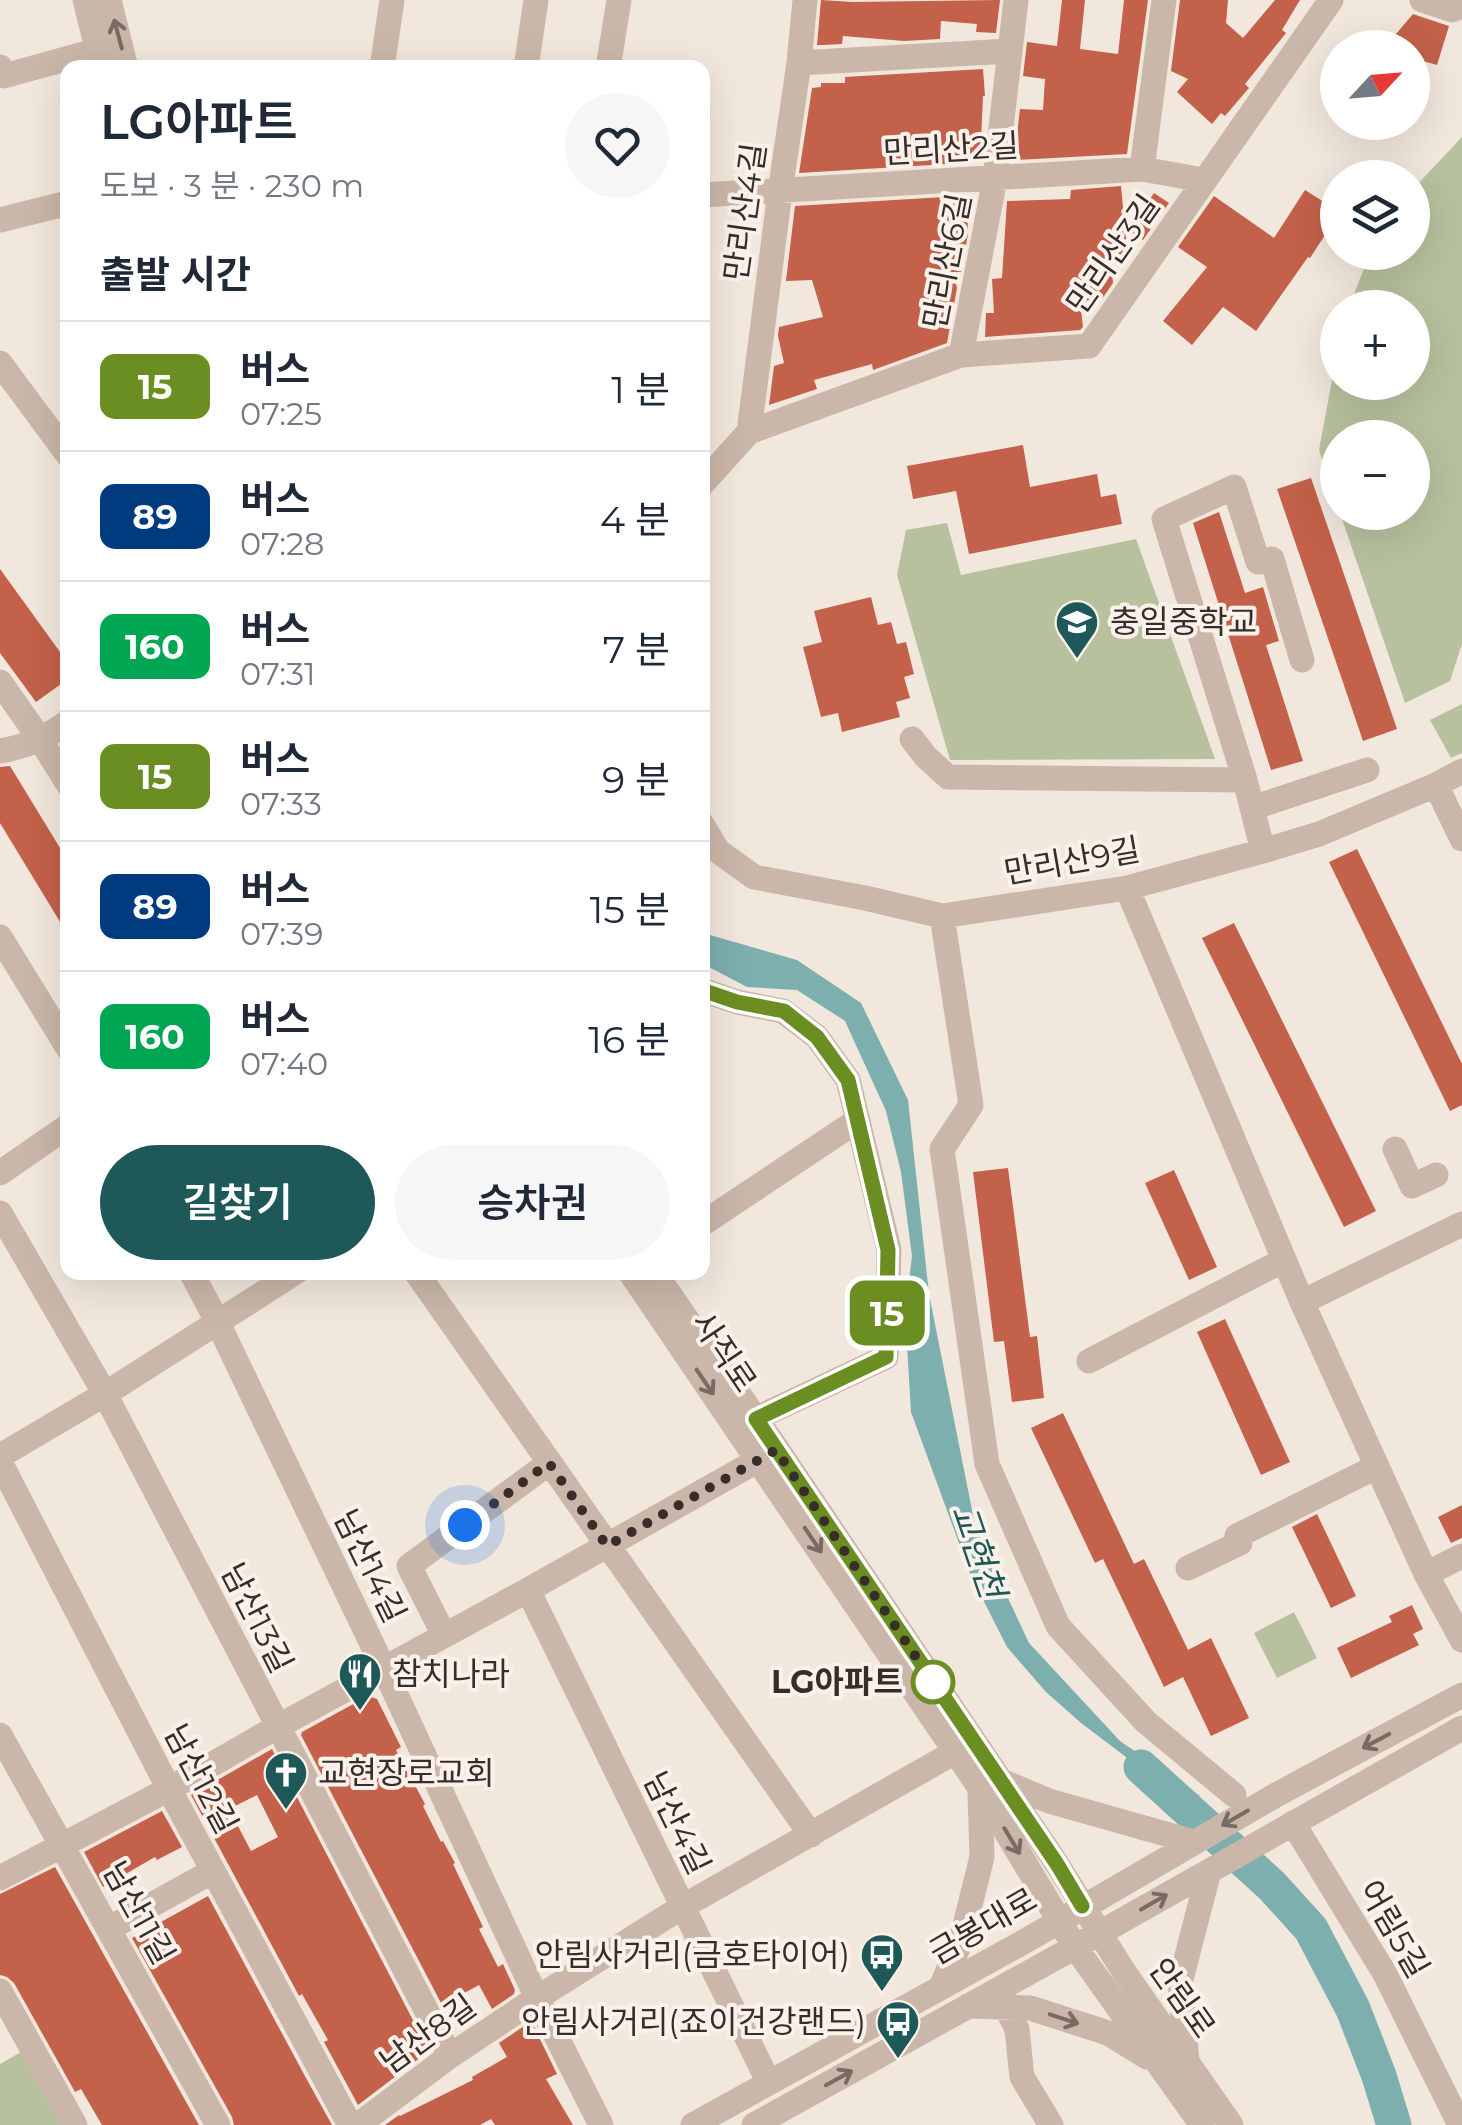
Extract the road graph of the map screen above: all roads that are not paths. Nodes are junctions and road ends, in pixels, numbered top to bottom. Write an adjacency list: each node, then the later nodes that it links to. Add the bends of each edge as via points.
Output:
1 (86, 0): 13 (street)
2 (109, 0): 14 (street, one-way to 2)
3 (392, 0): 15 (street)
4 (536, 0): 16 (street)
5 (618, 0): 17 (street)
6 (806, 0): 18 (street, 만리산4길)
7 (1016, 0): 12 (street, 만리산6길)
8 (1164, 0): 21 (street)
9 (1332, 0): 23 (street, 만리산3길)
10 (1422, 0): 11 (street, via 1452,10)
11 (1462, 6)
12 (1009, 51): 18 (street); 22 (street, 만리산6길)
13 (100, 59)
14 (124, 60)
15 (383, 60)
16 (527, 60)
17 (609, 60)
18 (799, 63): 24 (street, 만리산4길)
19 (60, 66): 20 (street, via 4,76)
20 (0, 67)
21 (1142, 170): 22 (street, 만리산2길); 23 (street, 만리산2길)
22 (996, 179): 24 (street, 만리산2길); 28 (street, 만리산6길)
23 (1203, 180): 28 (street, 만리산3길, via 1089,346)
24 (780, 192): 25 (street, 만리산2길); 30 (street, 만리산4길)
25 (710, 195)
26 (60, 205): 27 (street)
27 (0, 220)
28 (962, 355): 30 (street, 만리산3길)
29 (0, 362): 31 (street)
30 (750, 432): 32 (street, 만리산3길)
31 (60, 444)
32 (710, 475)
33 (1302, 660): 42 (street, via 1272,559 1258,562 1234,486 1164,519)
34 (0, 682): 36 (street)
35 (60, 727): 36 (street)
36 (40, 738): 38 (street); 40 (street)
37 (912, 739): 42 (street, via 948,778)
38 (0, 751)
39 (1367, 770): 44 (street)
40 (60, 771)
41 (1462, 771): 43 (street, 만리산9길)
42 (1244, 780): 44 (street)
43 (1436, 785): 45 (street); 46 (street, 만리산9길)
44 (1252, 808): 46 (street)
45 (1462, 839)
46 (1262, 851): 48 (street, 만리산9길)
47 (710, 856): 49 (street, 만리산9길, via 754,877)
48 (1127, 888): 49 (street, 만리산9길); 61 (street)
49 (942, 916): 91 (street, via 970,1105 942,1149 986,1464 1058,1626 1146,1722)
50 (0, 937): 52 (street)
51 (710, 993): 53 (street, 사직로, via 784,1011 817,1037 848,1080)
52 (60, 1035)
53 (858, 1120): 59 (street); 71 (street, 사직로, via 888,1250 886,1357)
54 (60, 1132): 56 (street)
55 (1396, 1149): 57 (street, via 1412,1186)
56 (0, 1174)
57 (1436, 1175)
58 (0, 1213): 70 (street, 남산13길)
59 (710, 1219)
60 (1462, 1224): 67 (street)
61 (1284, 1260): 67 (street); 69 (street)
62 (196, 1280): 68 (street, 남산14길)
63 (283, 1280): 68 (street)
64 (422, 1280): 74 (street)
65 (636, 1280): 72 (street, 사직로, one-way to 72)
66 (660, 1280): 71 (street, 사직로)
67 (1302, 1302): 75 (street)
68 (217, 1321): 70 (street); 83 (street, 남산14길)
69 (1088, 1361)
70 (105, 1394): 73 (street); 85 (street, 남산13길)
71 (756, 1419): 72 (street, 사직로)
72 (767, 1455): 76 (street); 88 (street, 사직로, one-way to 88); 89 (street, 사직로)
73 (0, 1459): 90 (street, 남산12길)
74 (549, 1463): 76 (street); 81 (street, via 409,1566)
75 (1376, 1468): 78 (street); 79 (street)
76 (607, 1546): 80 (street); 93 (street)
77 (1462, 1556): 79 (street)
78 (1188, 1568)
79 (1426, 1574): 82 (street)
80 (528, 1590): 81 (street); 100 (street, 남산4길)
81 (444, 1635): 83 (street)
82 (1462, 1640)
83 (384, 1669): 85 (street); 107 (street, 남산14길)
84 (1462, 1695): 94 (street, 금봉대로, one-way to 94)
85 (277, 1726): 90 (street); 110 (street, 남산13길)
86 (1462, 1728): 92 (street, 금봉대로)
87 (0, 1734): 95 (street, 남산11길)
88 (955, 1752): 89 (street, 사직로); 93 (street)
89 (990, 1784): 94 (street); 99 (street, 사직로, via 1057,1864); 101 (street, 사직로, one-way to 101); 105 (street, via 982,1857 961,1941)
90 (168, 1789): 95 (street); 96 (street, 남산12길)
91 (1234, 1795)
92 (1293, 1822): 97 (street, 금봉대로); 124 (street, 어림5길, via 1385,1974)
93 (811, 1835): 100 (street)
94 (1194, 1842): 99 (street, 금봉대로)
95 (63, 1844): 98 (street); 102 (street, 남산11길)
96 (213, 1871): 102 (street); 116 (street, 남산12길)
97 (1209, 1871): 103 (street, 금봉대로, one-way to 97); 111 (street, via 1180,1983)
98 (0, 1878)
99 (1082, 1906): 101 (street, 금봉대로); 103 (street, 안림로)
100 (682, 1907): 107 (street); 113 (street, 남산4길)
101 (1059, 1920): 104 (street, 안림로); 105 (street, 금봉대로)
102 (110, 1928): 115 (street, 남산11길)
103 (1099, 1933): 104 (street, 금봉대로); 111 (street, 안림로)
104 (1075, 1947): 108 (street, 금봉대로); 112 (street, 안림로)
105 (941, 1988): 113 (street, 금봉대로)
106 (0, 1991): 114 (street)
107 (537, 1998): 110 (street, 남산8길); 118 (street, 남산14길)
108 (968, 2006): 109 (street); 120 (street, 금봉대로, one-way to 108)
109 (1006, 2007): 112 (street, one-way to 112, via 1108,2033); 121 (street, via 1017,2029 1022,2076)
110 (450, 2056): 117 (street, 남산8길)
111 (1186, 2061): 123 (street, 안림로)
112 (1160, 2064): 122 (street, 안림로)
113 (769, 2083): 119 (street, 금봉대로)
114 (75, 2125)
115 (218, 2125)
116 (350, 2125)
117 (358, 2125)
118 (601, 2125)
119 (693, 2125)
120 (754, 2125)
121 (1051, 2125)
122 (1202, 2125)
123 (1231, 2125)
124 (1460, 2125)

